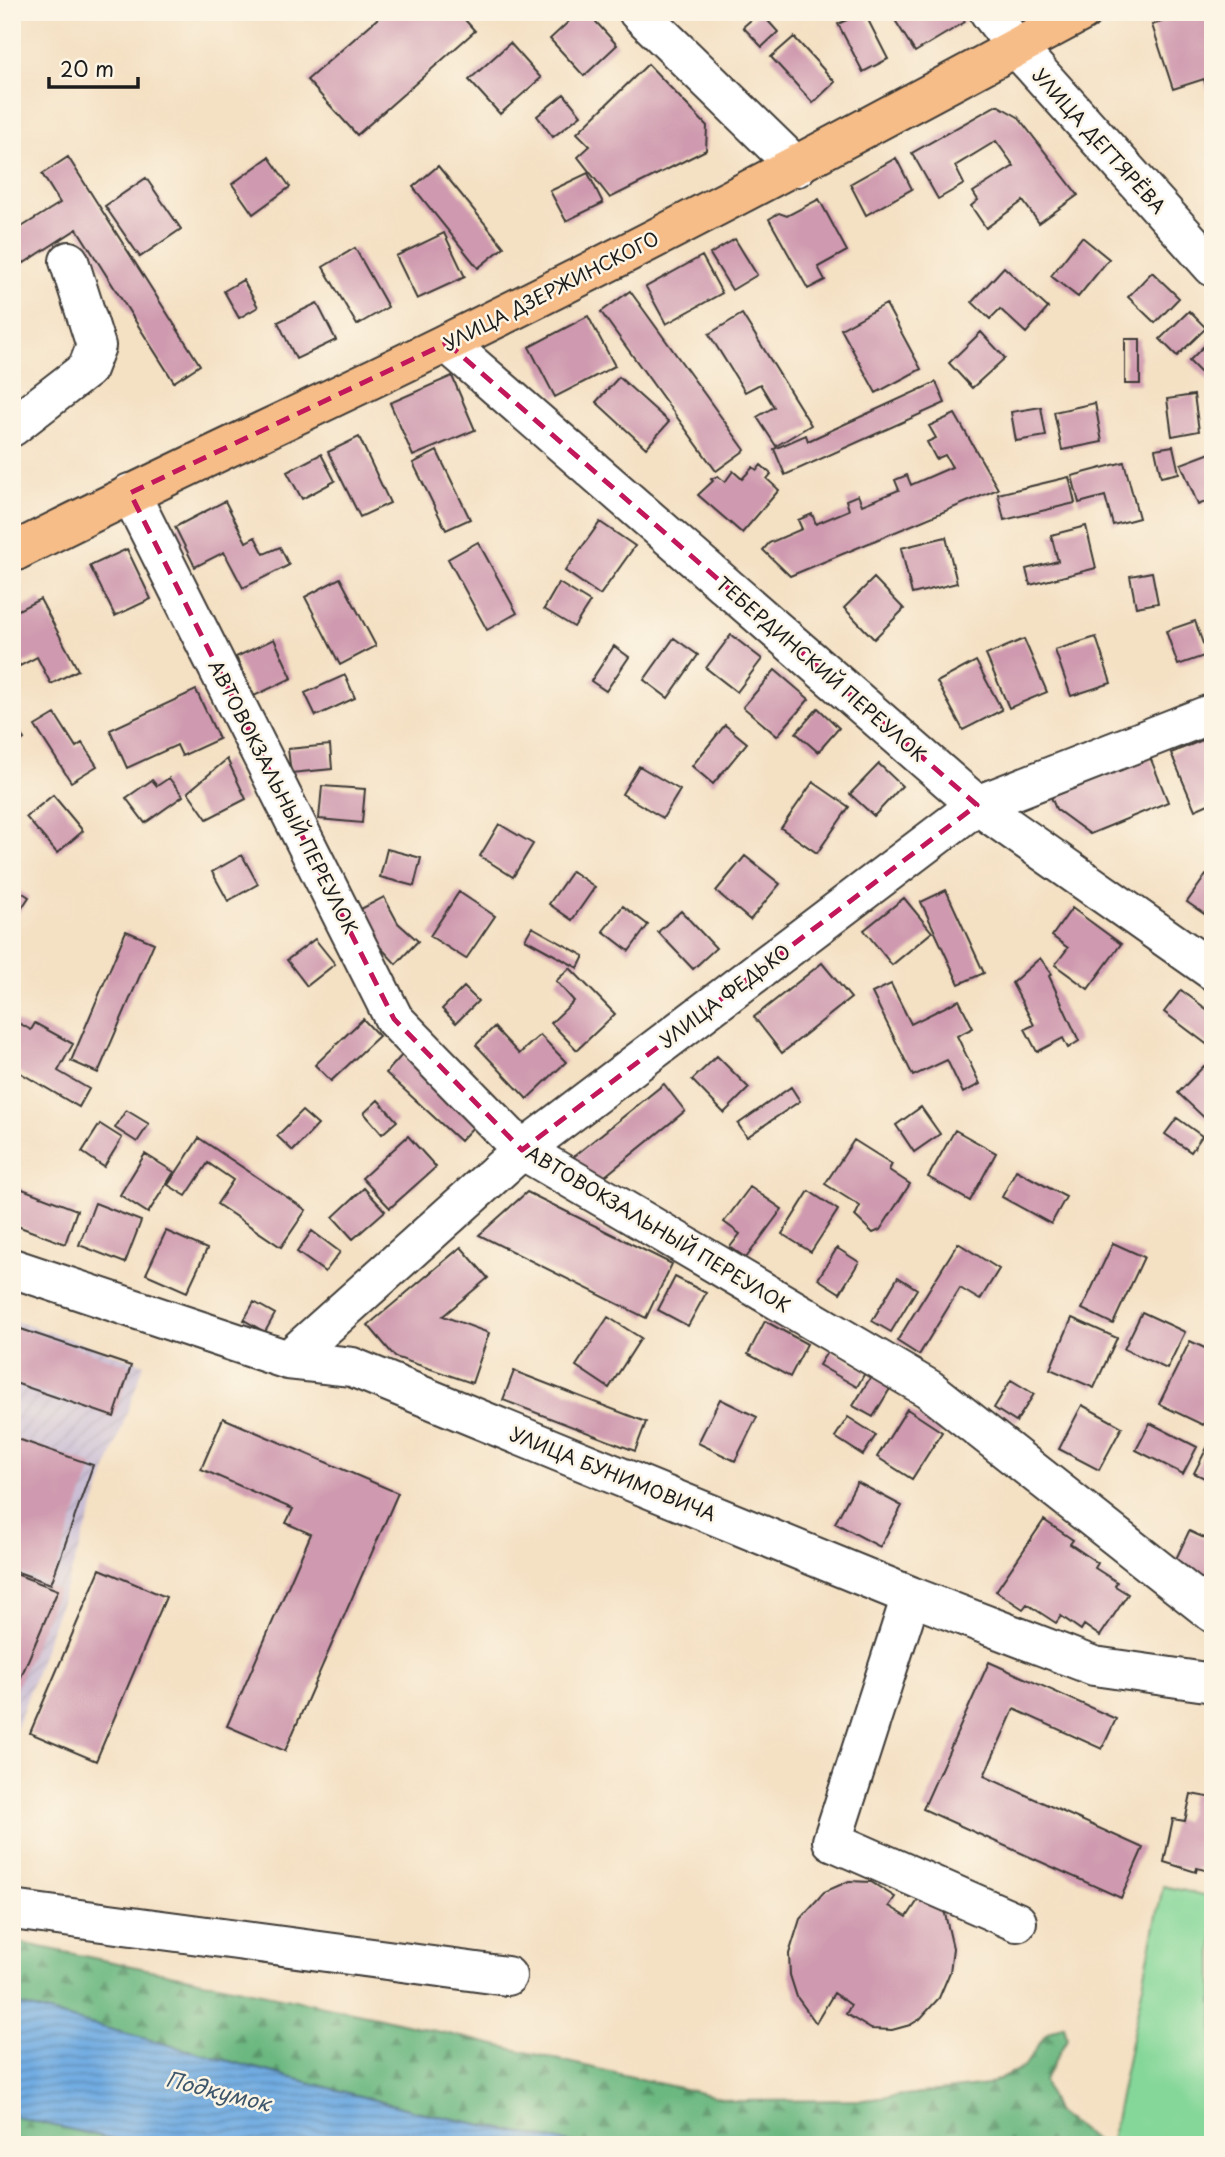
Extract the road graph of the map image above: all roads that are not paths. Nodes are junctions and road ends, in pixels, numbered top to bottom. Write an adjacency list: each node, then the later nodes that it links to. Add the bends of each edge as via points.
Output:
1 (638, 12): 5 (street)
2 (989, 12): 4 (street, УЛИЦА ДЕГТЯРЁВА)
3 (1082, 12): 4 (main road, УЛИЦА ДЗЕРЖИНСКОГО)
4 (1016, 47): 5 (main road, УЛИЦА ДЗЕРЖИНСКОГО); 6 (street, УЛИЦА ДЕГТЯРЁВА)
5 (797, 167): 8 (main road, УЛИЦА ДЗЕРЖИНСКОГО)
6 (1208, 253)
7 (69, 261): 9 (street, via 96,346 87,369)
8 (447, 343): 10 (main road, УЛИЦА ДЗЕРЖИНСКОГО); 13 (street, ТЕБЕРДИНСКИЙ ПЕРЕУЛОК)
9 (12, 427)
10 (130, 493): 11 (main road, УЛИЦА ДЗЕРЖИНСКОГО); 15 (street, АВТОВОКЗАЛЬНЫЙ ПЕРЕУЛОК, via 394,1019)
11 (13, 550)
12 (1213, 713): 13 (street, УЛИЦА ФЕДЬКО)
13 (977, 805): 14 (street, ТЕБЕРДИНСКИЙ ПЕРЕУЛОК); 15 (street, УЛИЦА ФЕДЬКО)
14 (1213, 971)
15 (522, 1150): 17 (street, УЛИЦА ФЕДЬКО); 19 (street, АВТОВОКЗАЛЬНЫЙ ПЕРЕУЛОК, via 929,1389)
16 (12, 1268): 17 (street, УЛИЦА БУНИМОВИЧА)
17 (288, 1360): 18 (street, УЛИЦА БУНИМОВИЧА, via 352,1367)
18 (911, 1597): 20 (street, УЛИЦА БУНИМОВИЧА, via 1094,1666); 22 (street, via 832,1841)
19 (1213, 1613)
20 (1213, 1683)
21 (12, 1910): 23 (street)
22 (1017, 1922)
23 (507, 1976)

